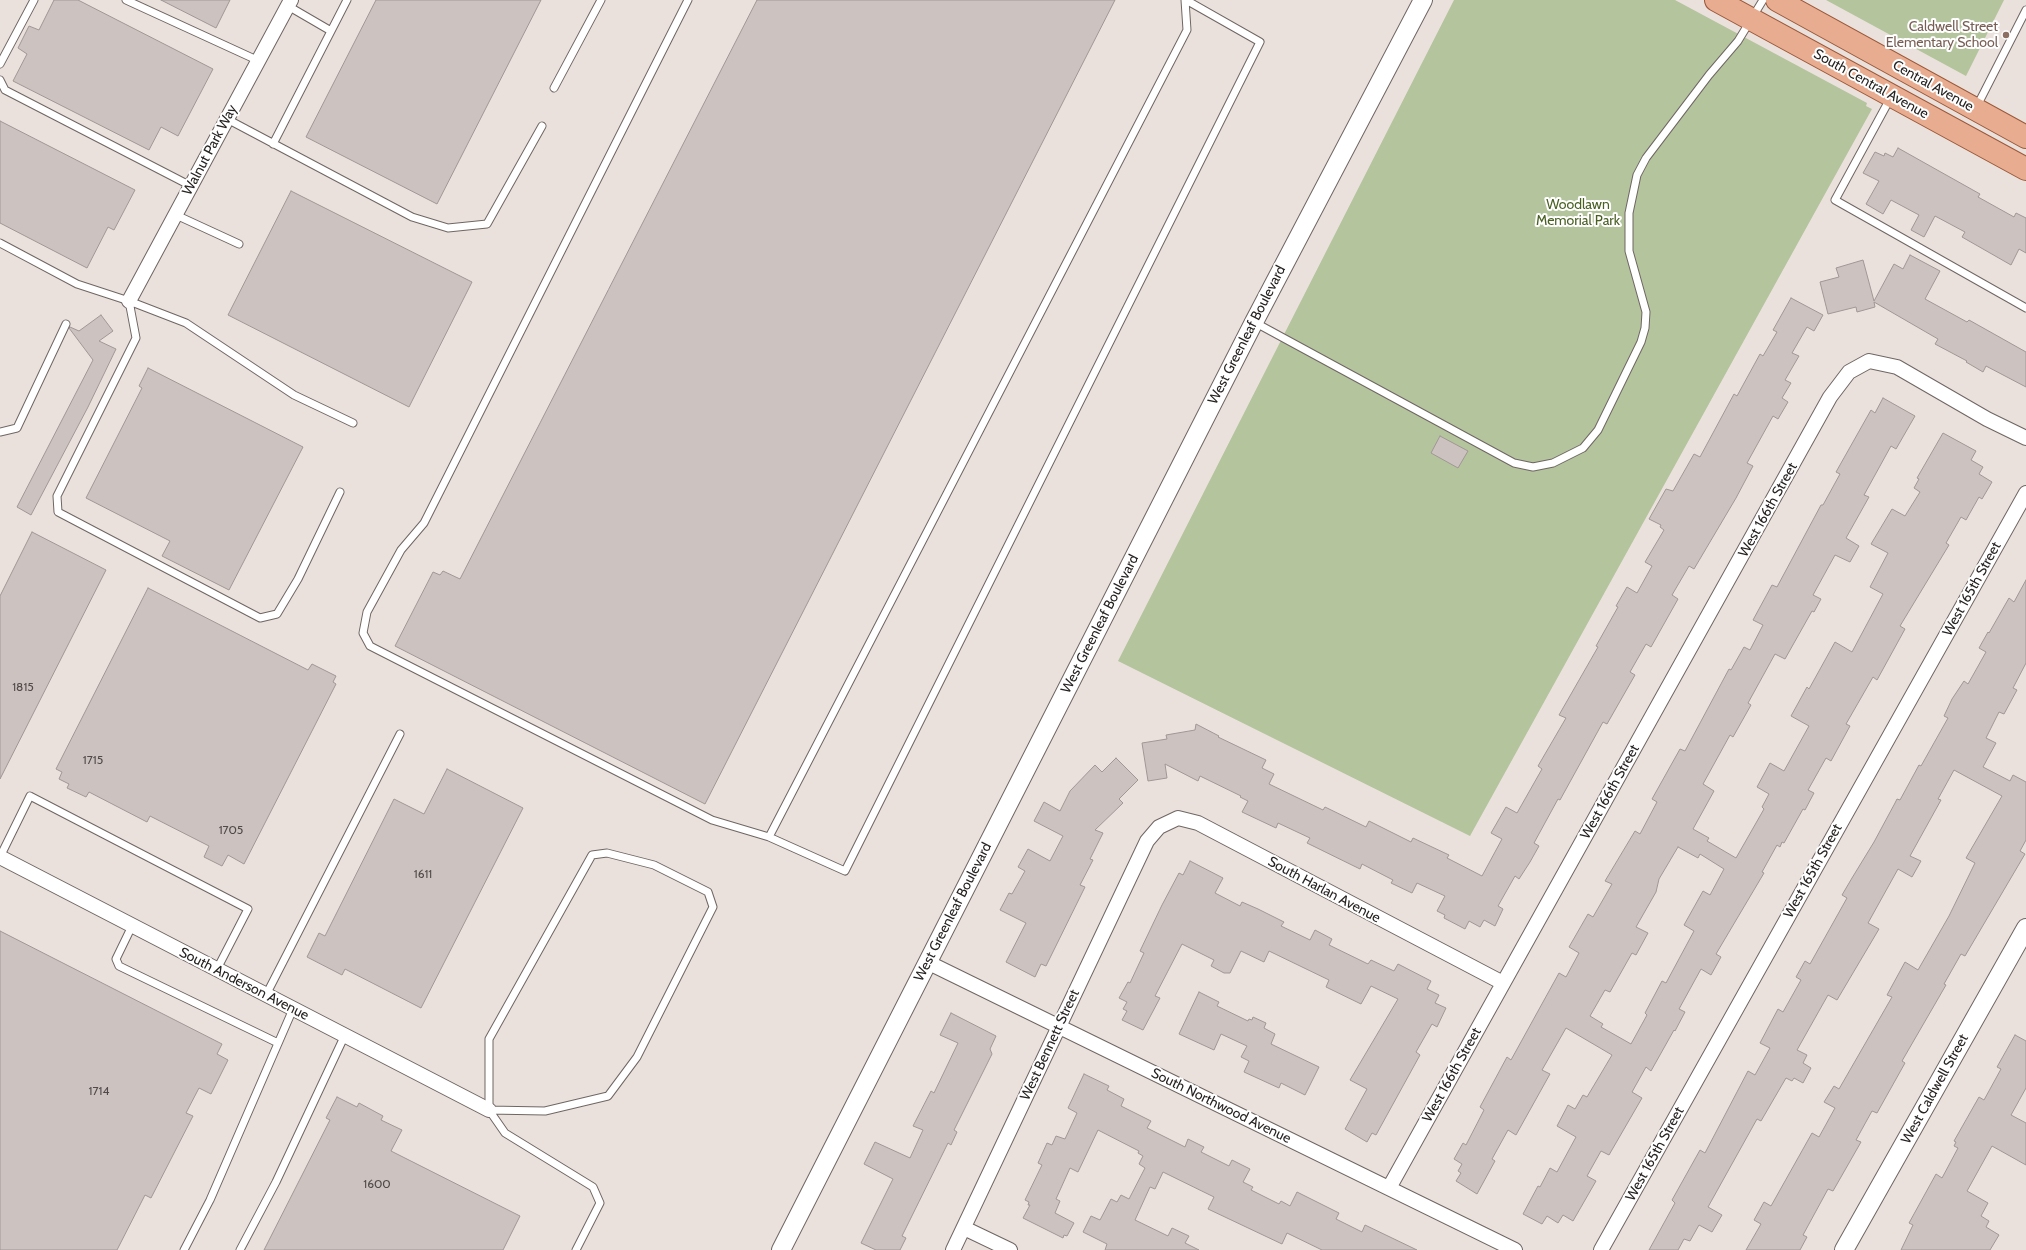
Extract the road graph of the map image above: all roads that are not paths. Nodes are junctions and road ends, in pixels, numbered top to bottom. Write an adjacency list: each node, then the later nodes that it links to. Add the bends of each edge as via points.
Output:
1 (34, 0): 16 (lane)
2 (126, 0): 15 (lane)
3 (347, 0): 14 (lane)
4 (601, 0): 18 (lane)
5 (688, 0): 40 (lane, via 424,523 401,550 367,612 363,633 370,646 712,820)
6 (1186, 0): 40 (lane, via 1187,30); 40 (lane, via 1260,42 845,871)
7 (1423, 0): 32 (street, West Greenleaf Boulevard)
8 (1763, 0): 13 (lane)
9 (1777, 0): 20 (main road, Central Avenue)
10 (1719, 1): 13 (main road, South Central Avenue)
11 (290, 3): 14 (lane); 15 (street, Walnut Park Way)
12 (2026, 10): 20 (lane)
13 (1752, 19): 19 (main road, South Central Avenue); 32 (lane, via 1738,41 1708,75 1646,158 1637,175 1629,213 1629,251 1646,312 1645,328 1641,342 1598,430 1583,448 1553,463 1533,467 1514,463)
14 (331, 31): 24 (lane)
15 (259, 61): 21 (street, Walnut Park Way)
16 (0, 64)
17 (0, 80): 26 (lane, via 5,90)
18 (554, 88)
19 (1892, 95): 25 (main road, South Central Avenue); 31 (lane, via 1835,200)
20 (1975, 109): 23 (main road, Central Avenue)
21 (227, 119): 24 (lane); 26 (street, Walnut Park Way)
22 (542, 126): 24 (lane, via 487,224 448,228 412,217)
23 (2026, 137)
24 (273, 144)
25 (2026, 169)
26 (191, 186): 27 (street, Walnut Park Way)
27 (176, 214): 29 (lane); 30 (street, Walnut Park Way)
28 (0, 243): 30 (lane, via 77,284)
29 (239, 244)
30 (130, 300): 34 (lane, via 186,323 294,395); 37 (lane, via 136,338 57,496 58,512 260,618 277,614 298,579)
31 (2026, 308)
32 (1254, 322): 45 (street, West Greenleaf Boulevard)
33 (66, 324): 35 (lane, via 17,428)
34 (353, 423)
35 (0, 432)
36 (2026, 438): 47 (street, West 166th Street, via 1987,419 1897,367 1869,361 1849,372 1830,397)
37 (340, 492)
38 (2026, 493): 63 (street, West 165th Street)
39 (400, 734): 48 (lane)
40 (769, 837)
41 (1147, 841): 47 (street, South Harlan Avenue, via 1159,826 1178,818 1198,824); 50 (street, West Bennett Street)
42 (0, 857): 43 (street, South Anderson Avenue); 46 (lane, via 30,796 248,909)
43 (132, 926): 46 (street, South Anderson Avenue); 52 (lane, via 116,959 119,966)
44 (2026, 928): 64 (street, West Caldwell Street)
45 (927, 962): 50 (street, South Northwood Avenue); 59 (street, West Greenleaf Boulevard)
46 (217, 969): 48 (street, South Anderson Avenue)
47 (1503, 984): 54 (street, West 166th Street)
48 (266, 995): 49 (street, South Anderson Avenue)
49 (293, 1009): 51 (street, South Anderson Avenue); 52 (lane)
50 (1058, 1026): 54 (street, South Northwood Avenue); 55 (street, West Bennett Street)
51 (344, 1035): 53 (street, South Anderson Avenue); 57 (lane, via 276,1182)
52 (278, 1043): 56 (lane, via 210,1200)
53 (489, 1110): 53 (lane, via 545,1111 608,1096 637,1057 713,907 708,892 654,866 606,853 592,855 489,1039); 58 (lane, via 505,1134 593,1187 600,1203)
54 (1389, 1188): 62 (street, South Northwood Avenue)
55 (964, 1228): 60 (street, West Bennett Street); 61 (street)
56 (184, 1250)
57 (240, 1250)
58 (576, 1250)
59 (781, 1250)
60 (953, 1250)
61 (1010, 1250)
62 (1515, 1250)
63 (1601, 1250)
64 (1844, 1250)

